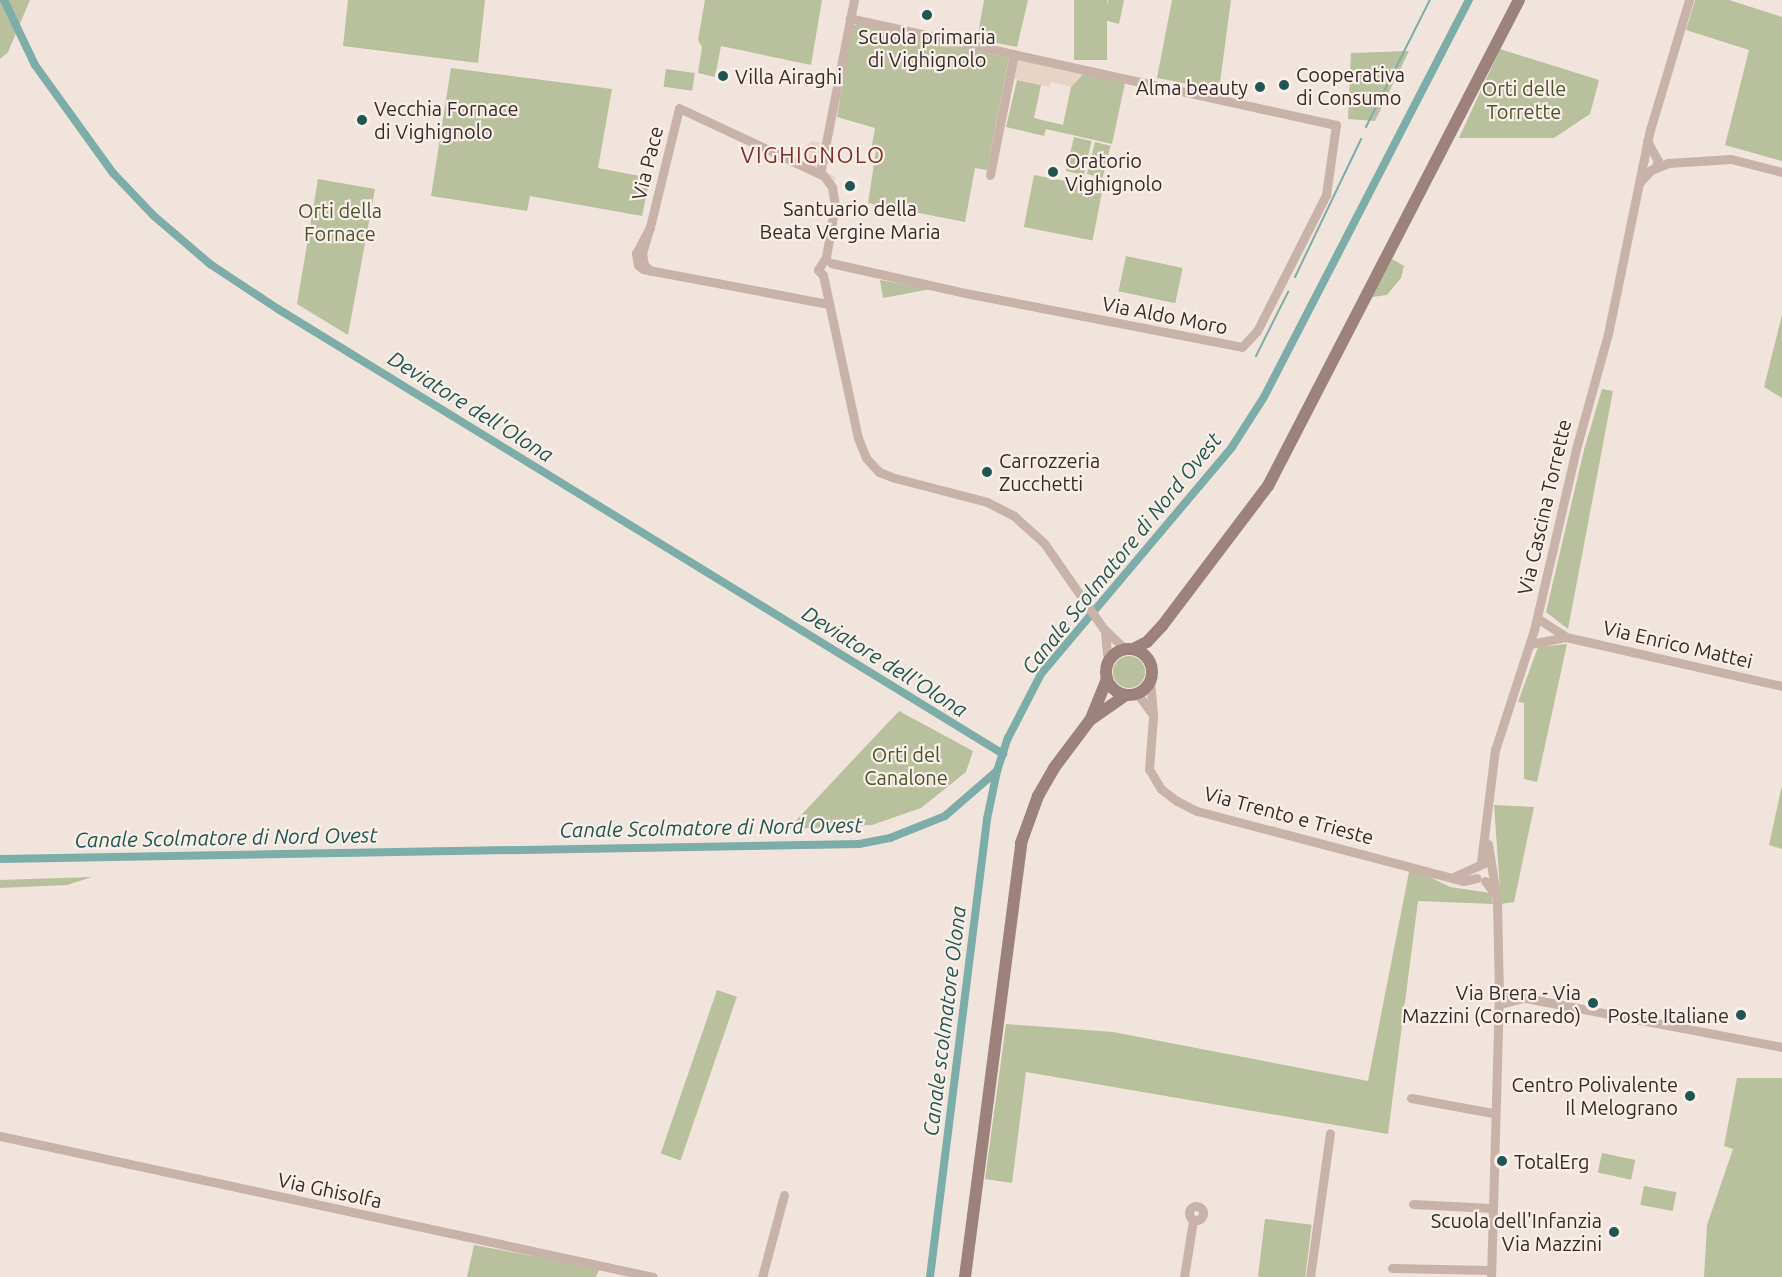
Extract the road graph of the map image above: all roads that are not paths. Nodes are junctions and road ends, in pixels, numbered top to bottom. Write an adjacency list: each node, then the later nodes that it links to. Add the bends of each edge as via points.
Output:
1 (854, 0): 4 (street)
2 (1519, 0): 13 (main road, via 1268,486)
3 (1689, 0): 6 (street, via 1647,141)
4 (850, 18): 5 (street); 8 (street)
5 (1014, 54): 9 (street); 10 (street, Via Aldo Moro, via 1336,125 1326,195 1249,343 1232,347)
6 (1651, 162): 7 (street, via 1731,159); 12 (street, Via Cascina Torrette, via 1639,184 1601,362 1576,448)
7 (1782, 172)
8 (820, 173): 10 (street, via 829,180 835,201); 11 (street, Via Pace, via 679,108 642,253 644,265 651,271)
9 (990, 175)
10 (829, 266): 11 (street, via 825,286)
11 (829, 304): 14 (street, via 858,438 870,464 895,478 987,502 1014,516 1044,543)
12 (1537, 618): 15 (street, Via Enrico Mattei); 16 (street, Via Cascina Torrette)
13 (1162, 626): 17 (main road, via 1147,642); 19 (main road)
14 (1103, 628): 17 (street); 18 (street)
15 (1566, 637): 16 (street, Via Enrico Mattei); 22 (street, Via Enrico Mattei)
16 (1530, 644): 26 (street, Via Cascina Torrette, via 1495,750 1487,796)
17 (1129, 649): 18 (main road); 19 (main road)
18 (1108, 663): 20 (main road)
19 (1150, 663): 21 (main road)
20 (1107, 679): 23 (main road, via 1113,689); 25 (main road)
21 (1150, 680): 23 (main road); 24 (street, Via Trento e Trieste)
22 (1782, 686)
23 (1132, 694): 24 (street, via 1149,704); 25 (main road)
24 (1153, 717): 26 (street, Via Trento e Trieste, via 1148,761 1151,775 1161,789 1187,807 1452,877)
25 (1090, 720): 41 (main road, via 1045,782 1021,843)
26 (1483, 871): 27 (street, via 1496,896)
27 (1502, 995): 28 (street); 30 (street, via 1496,1017)
28 (1782, 1047)
29 (1411, 1098): 30 (street)
30 (1493, 1113): 35 (street)
31 (1330, 1133): 43 (street)
32 (0, 1136): 39 (street, Via Ghisolfa)
33 (784, 1195): 40 (street)
34 (1413, 1204): 35 (street)
35 (1492, 1208): 38 (street)
36 (1193, 1220): 42 (street)
37 (1392, 1268): 38 (street)
38 (1491, 1274)
39 (653, 1277)
40 (762, 1277)
41 (965, 1277)
42 (1184, 1277)
43 (1310, 1277)

